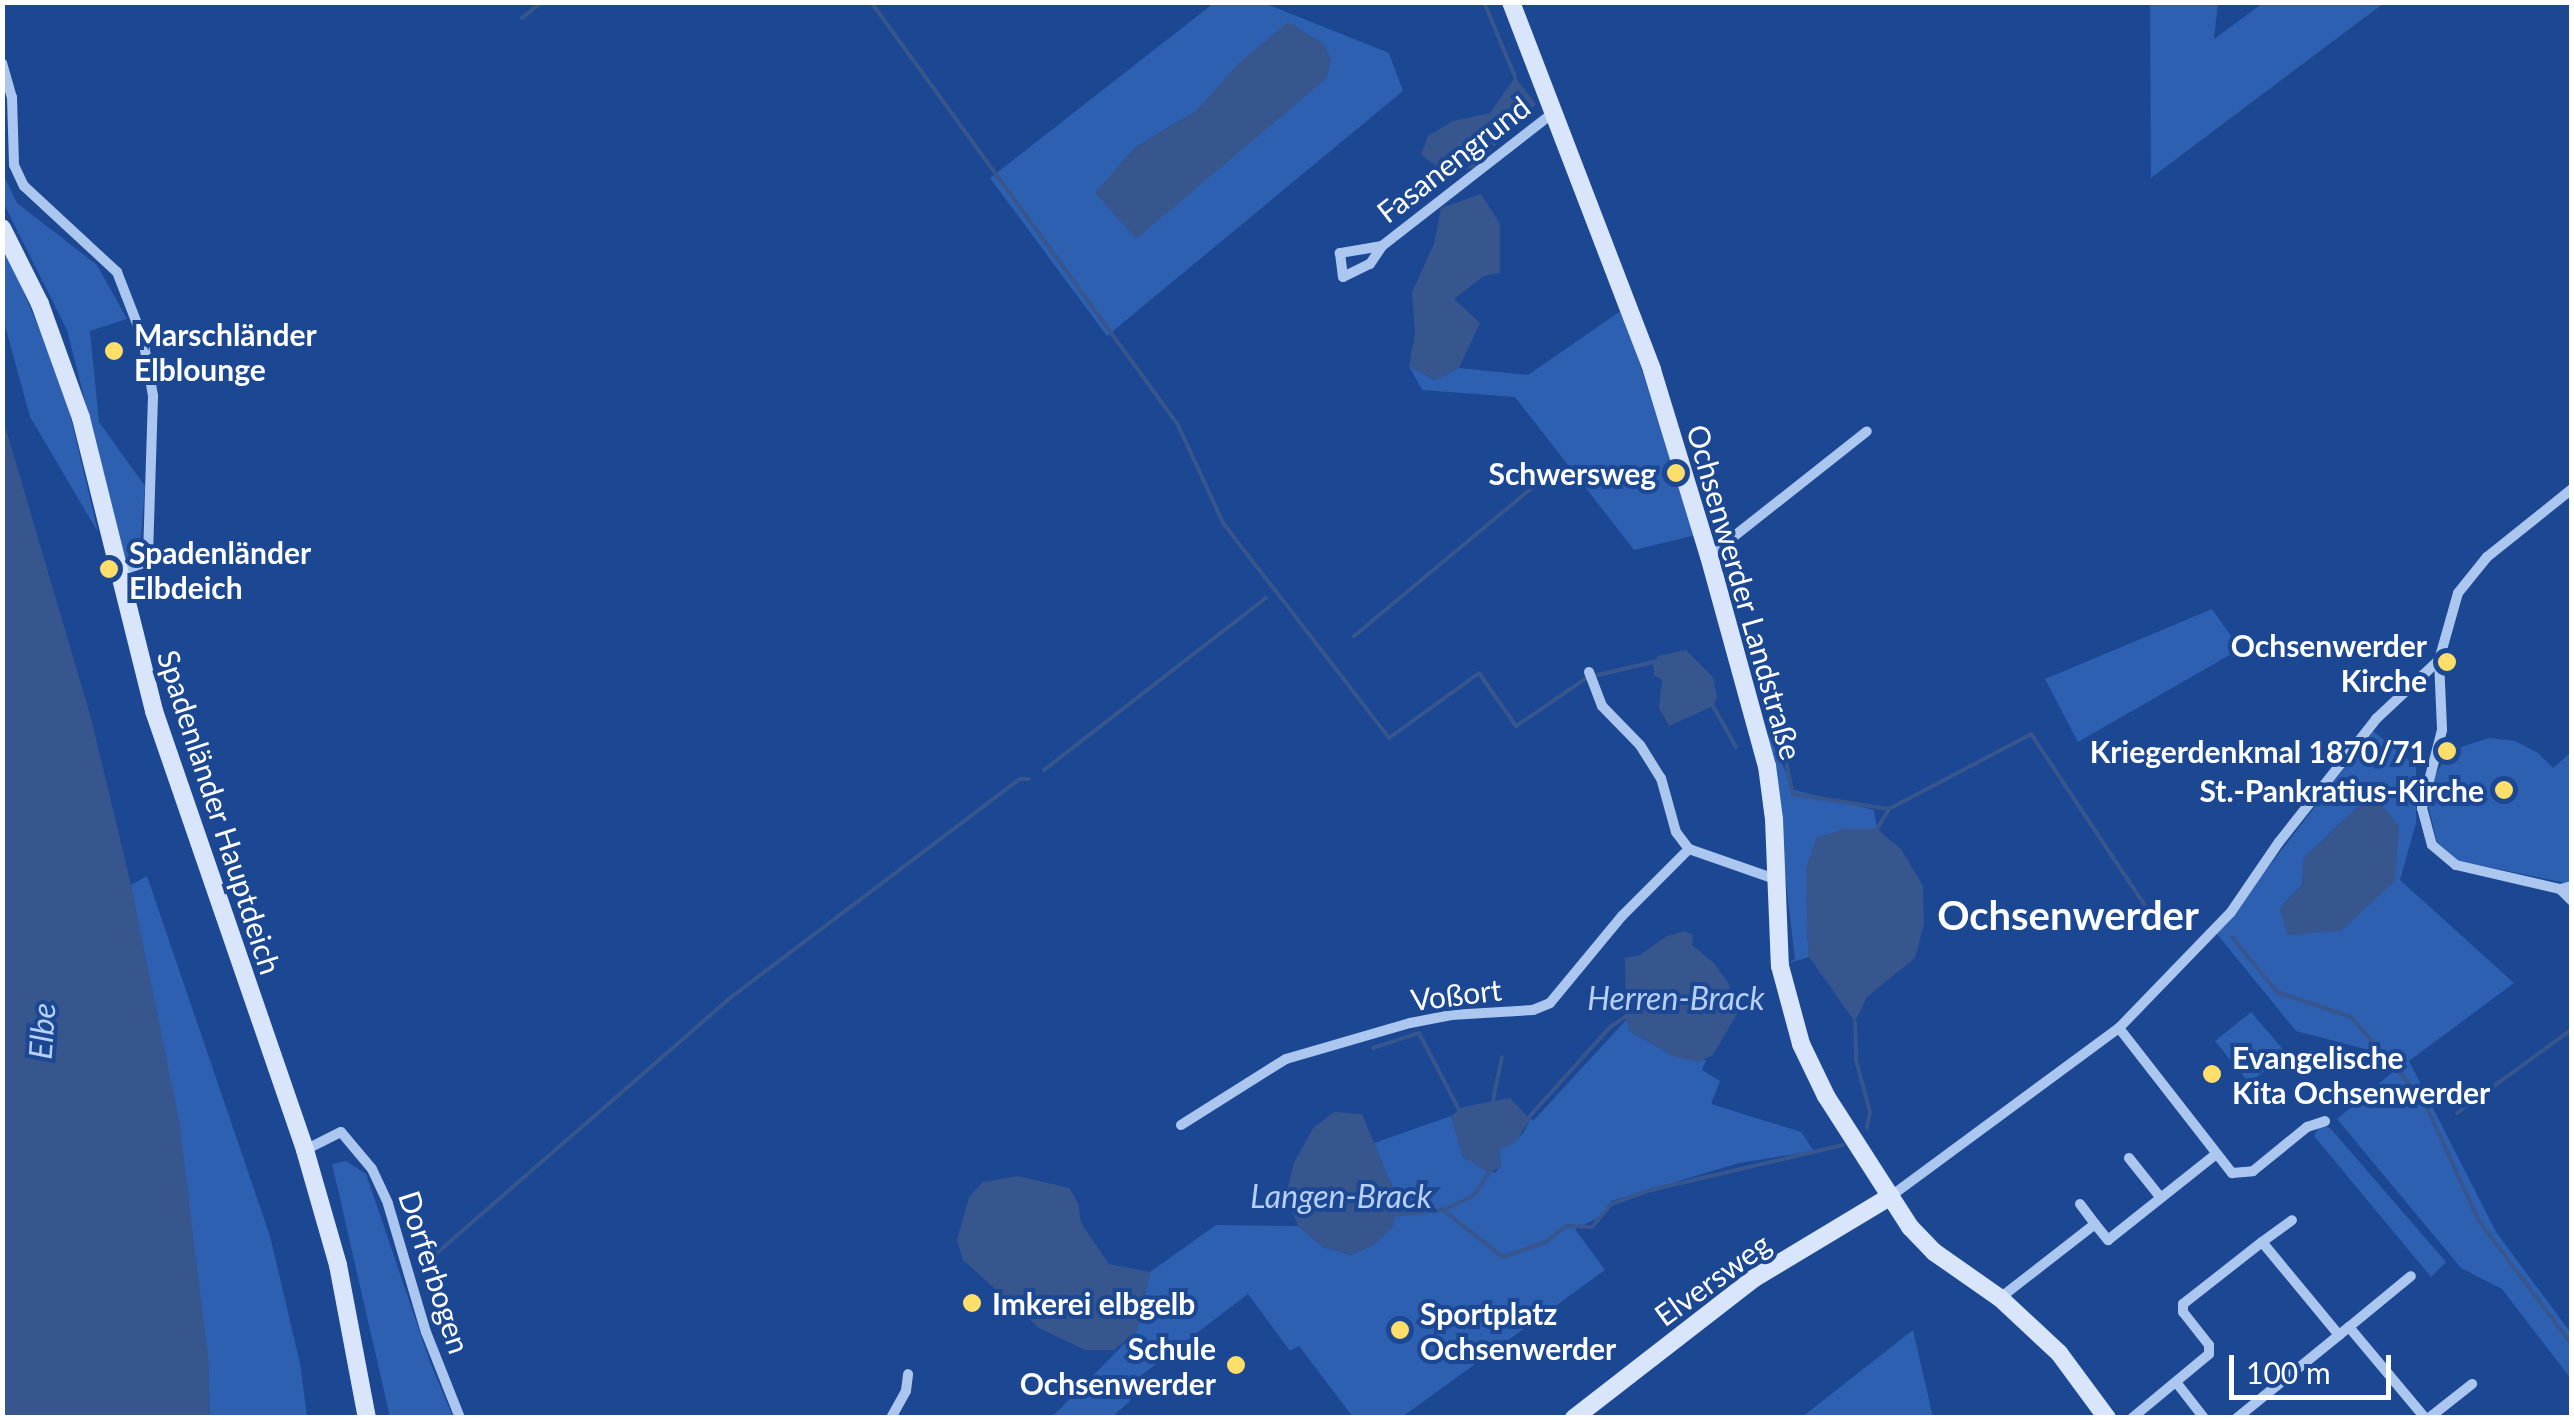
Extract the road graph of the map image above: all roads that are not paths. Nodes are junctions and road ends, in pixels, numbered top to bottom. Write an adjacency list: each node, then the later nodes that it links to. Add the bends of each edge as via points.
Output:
1 (1511, 2): 3 (street, Ochsenwerder Landstraße)
2 (2, 63): 9 (street, via 12,97 14,166 24,186 117,272 143,338 153,396 148,554 141,564)
3 (1554, 112): 5 (street, Fasanengrund); 8 (street, Ochsenwerder Landstraße, via 1652,370)
4 (2, 228): 9 (street, Spadenländer Hauptdeich, via 64,362)
5 (1382, 246)
6 (1867, 431): 8 (street)
7 (2572, 489): 10 (street, via 2486,557 2458,593)
8 (1709, 556): 13 (street, Ochsenwerder Landstraße, via 1766,766)
9 (118, 571): 19 (street, Spadenländer Hauptdeich, via 154,711)
10 (2439, 660): 14 (street, via 2442,730 2422,808 2432,845 2456,865); 16 (street, via 2376,720 2231,912)
11 (1589, 672): 12 (street, via 1602,706 1661,778 1676,832)
12 (1689, 849): 13 (street); 18 (street, Voßort, via 1622,916 1550,1004 1451,1015 1286,1059)
13 (1775, 879): 22 (street, Ochsenwerder Landstraße, via 1780,966 1801,1044)
14 (2566, 888): 15 (street)
15 (2572, 901)
16 (2118, 1028): 20 (street); 22 (street)
17 (2325, 1121): 20 (street, via 2307,1127 2249,1174 2232,1173)
18 (1182, 1125)
19 (305, 1150): 34 (street, Spadenländer Hauptdeich, via 338,1265); 35 (street, Dorferbogen, via 341,1132 372,1169)
20 (2216, 1155): 23 (street)
21 (2129, 1158): 23 (street)
22 (1890, 1196): 29 (street, Ochsenwerder Landstraße, via 1934,1252); 37 (street, Elversweg, via 1754,1280)
23 (2160, 1198): 26 (street, via 2108,1240)
24 (2080, 1204): 26 (street)
25 (2292, 1220): 27 (street)
26 (2095, 1224): 29 (street)
27 (2262, 1242): 30 (street); 32 (street, via 2183,1304 2210,1350)
28 (2411, 1276): 30 (street)
29 (2000, 1298): 38 (street, Ochsenwerder Landstraße, via 2059,1353)
30 (2344, 1331): 41 (street); 42 (street)
31 (908, 1374): 36 (street)
32 (2176, 1382): 39 (street); 40 (street)
33 (2472, 1384): 42 (street)
34 (368, 1418)
35 (460, 1418)
36 (891, 1418)
37 (1574, 1418)
38 (2107, 1418)
39 (2132, 1418)
40 (2204, 1418)
41 (2236, 1418)
42 (2427, 1418)

